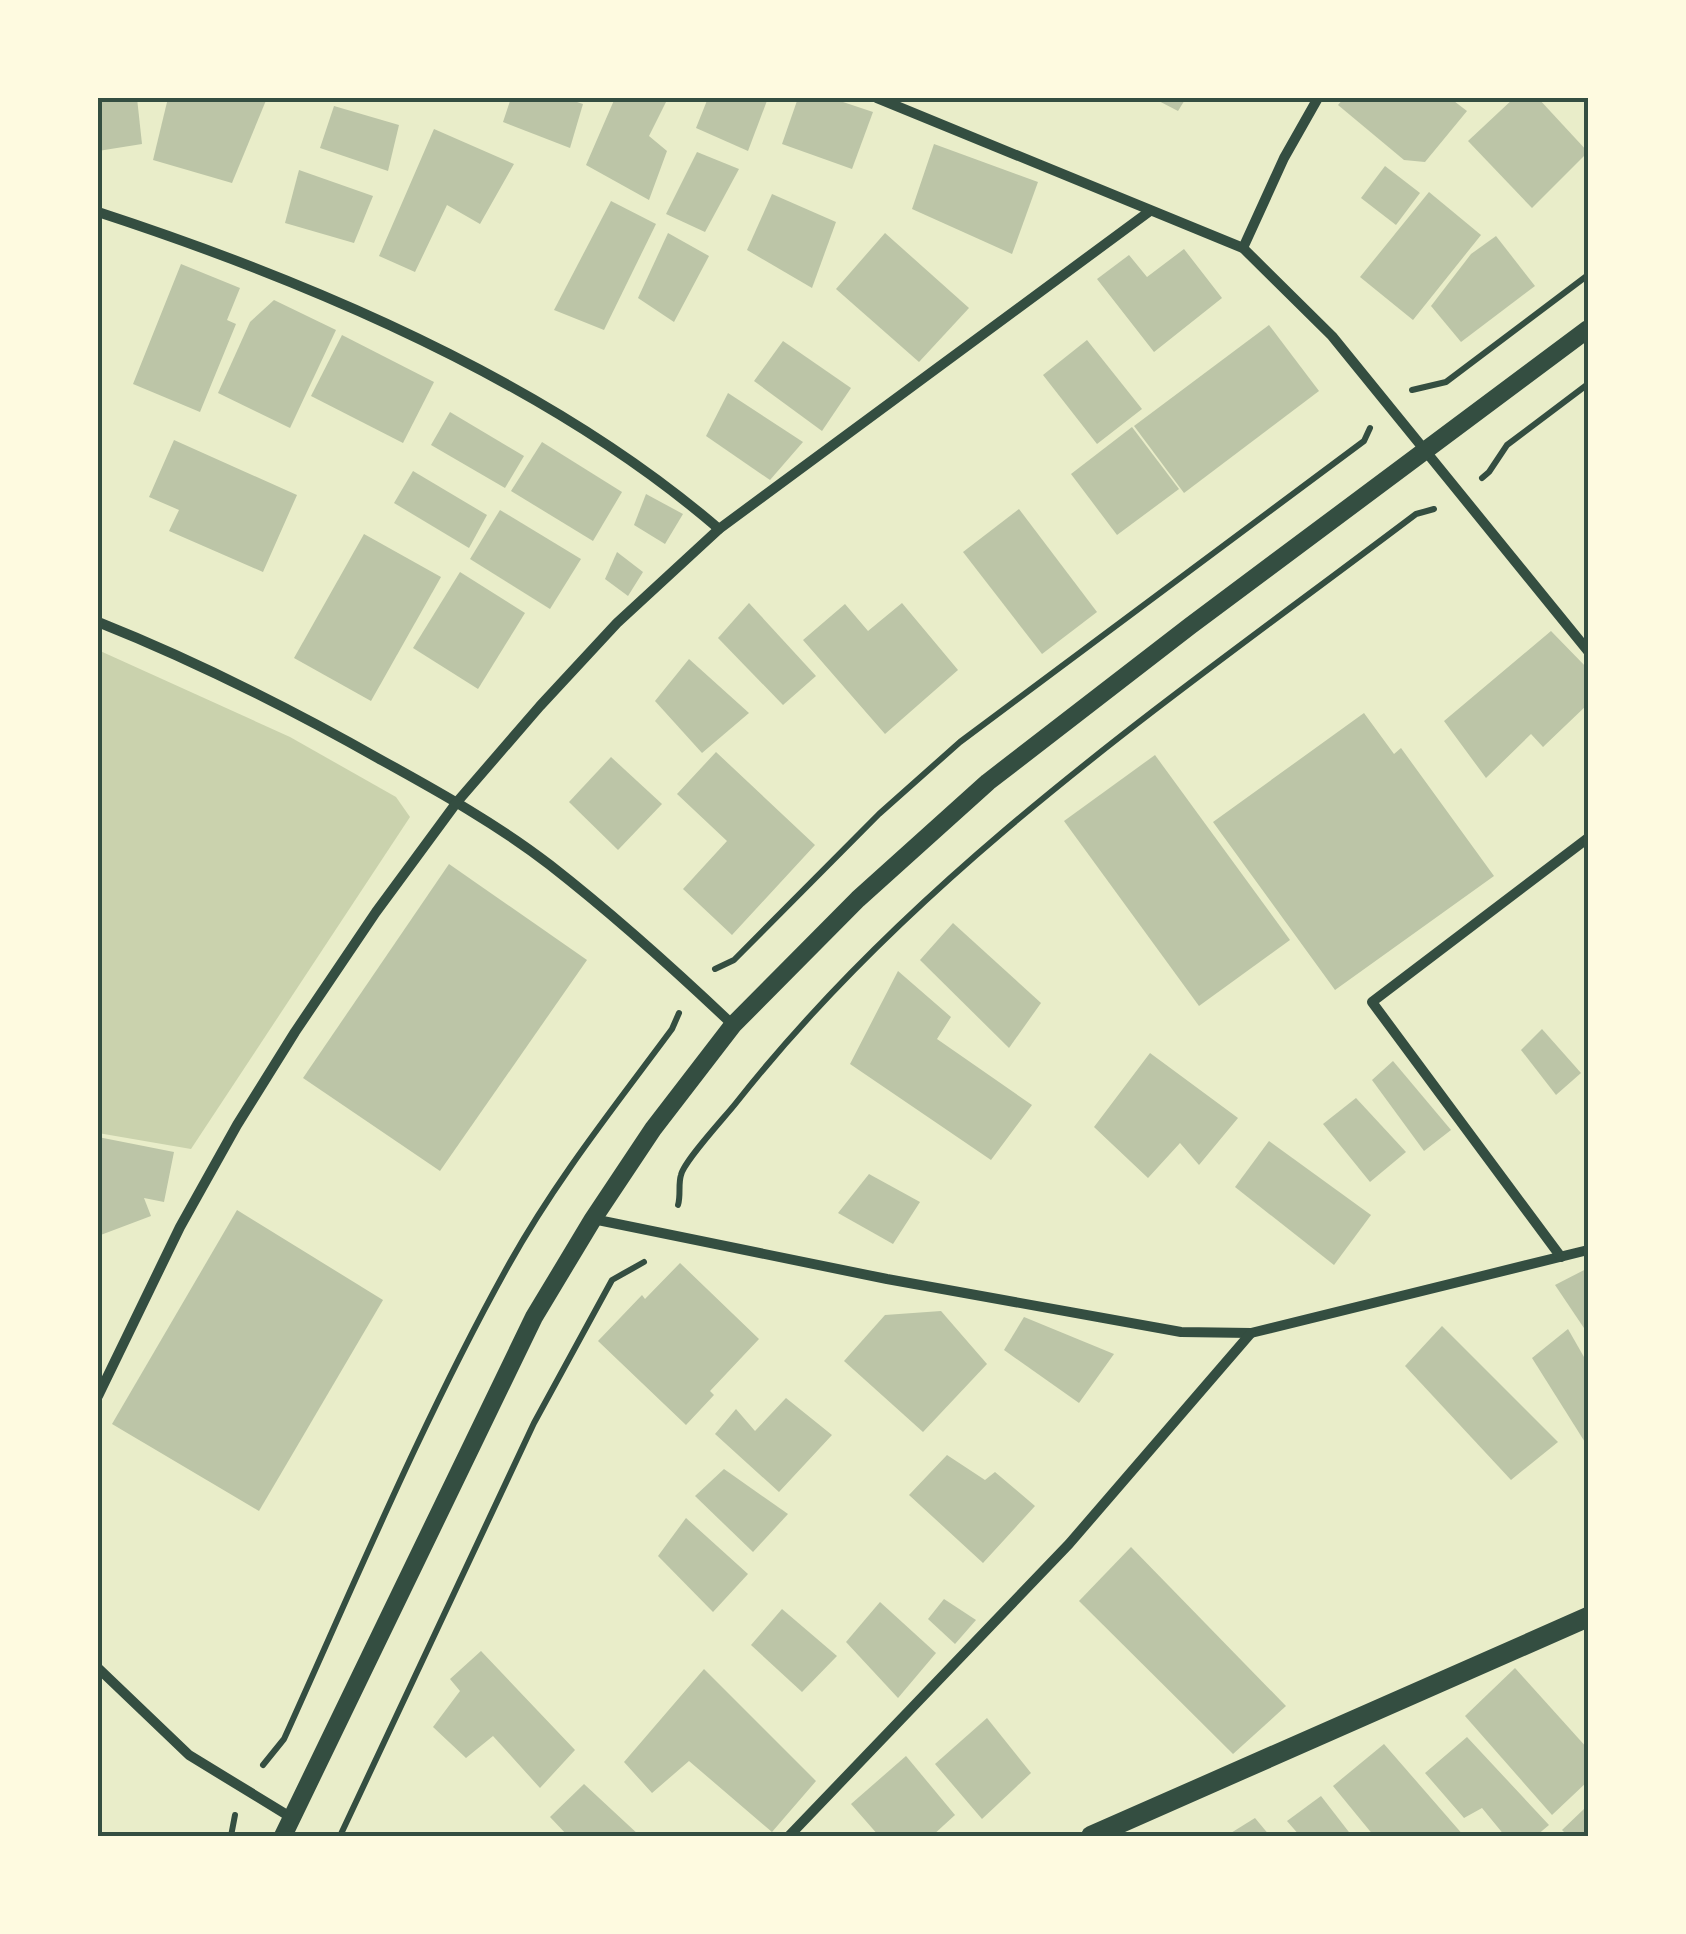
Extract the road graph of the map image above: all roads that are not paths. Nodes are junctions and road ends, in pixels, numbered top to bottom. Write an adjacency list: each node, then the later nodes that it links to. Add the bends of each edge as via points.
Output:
1 (877, 98): 3 (street)
2 (1318, 98): 5 (street)
3 (1150, 211): 5 (street); 8 (street)
4 (98, 212): 8 (street, via 202,246 457,360 642,466)
5 (1243, 248): 7 (street, via 1332,336)
6 (1588, 329): 7 (street)
7 (1426, 451): 10 (street); 13 (street, via 988,782)
8 (719, 529): 11 (street, via 617,624)
9 (98, 622): 11 (street, via 202,667)
10 (1588, 651)
11 (457, 802): 13 (street, via 548,864); 18 (street, via 236,1125)
12 (1588, 838): 16 (street, via 1372,1002)
13 (733, 1024): 14 (street)
14 (593, 1219): 17 (street, via 1181,1332); 21 (street, via 496,1392)
15 (1588, 1250): 16 (street)
16 (1561, 1257): 17 (street)
17 (1250, 1333): 23 (street, via 1068,1544)
18 (98, 1396)
19 (1588, 1616): 24 (main road)
20 (98, 1668): 21 (street, via 189,1755)
21 (292, 1818): 22 (street)
22 (283, 1836)
23 (789, 1836)
24 (1091, 1836)

